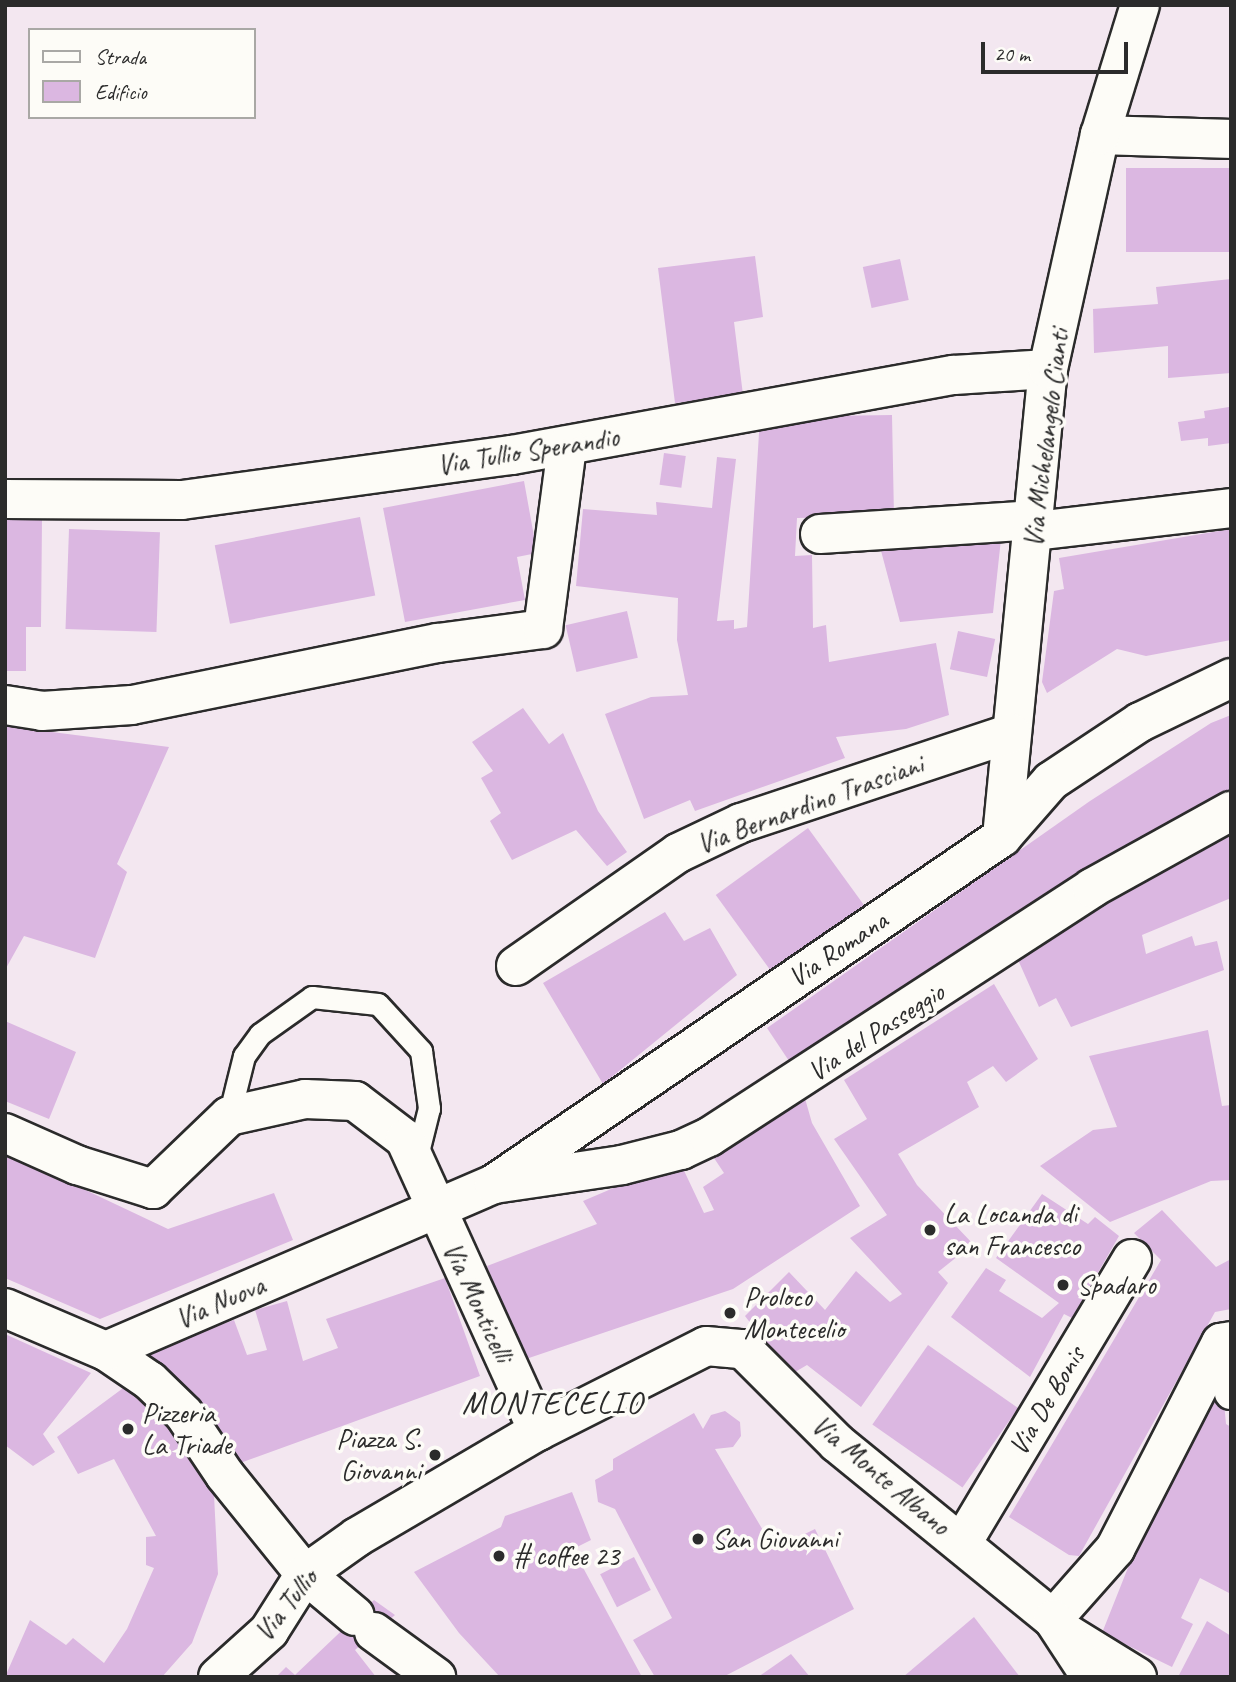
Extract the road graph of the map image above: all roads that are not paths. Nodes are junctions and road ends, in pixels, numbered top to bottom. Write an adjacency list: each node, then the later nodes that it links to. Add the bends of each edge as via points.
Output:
1 (1140, 5): 2 (street, Via Michelangelo Cianti)
2 (1100, 135): 3 (street); 4 (street, Via Michelangelo Cianti)
3 (1231, 139)
4 (1048, 369): 5 (street, Via Tullio Sperandio, via 954,375); 8 (street, Via Michelangelo Cianti)
5 (566, 446): 6 (street, Via Tullio Sperandio, via 182,500); 11 (street, via 543,629 438,643 132,705 42,711)
6 (5, 499)
7 (1231, 508): 8 (street)
8 (1035, 525): 9 (street); 12 (street, Via Michelangelo Cianti)
9 (820, 534)
10 (1231, 678): 14 (street, Via Romana, via 1140,722 1051,781)
11 (5, 705)
12 (1011, 733): 14 (street, Via Michelangelo Cianti); 15 (street, Via Bernardino Trasciani, via 741,823 691,847)
13 (1231, 811): 19 (street, Via del Passeggio, via 1092,888 709,1137 652,1159)
14 (1002, 837): 19 (street, Via Romana)
15 (516, 966)
16 (229, 1116): 17 (street, via 153,1189 77,1165); 18 (street, Via Monticelli, via 305,1099 355,1101 405,1139); 18 (lane, via 244,1056 260,1034 312,998 378,1004 421,1051 429,1108)
17 (5, 1133)
18 (416, 1162): 20 (street, Via Monticelli)
19 (494, 1184): 20 (street, Via Romana)
20 (435, 1211): 25 (street, Via Nuova); 27 (street, Via Monticelli)
21 (1132, 1259): 28 (street, Via De Bonis)
22 (5, 1308): 25 (street)
23 (706, 1346): 27 (street, Via Tullio); 28 (street, Via Monte Albano, via 743,1349 837,1443)
24 (1222, 1349): 26 (street, via 1230,1368); 30 (street, via 1115,1549)
25 (106, 1350): 29 (street, via 150,1381 184,1414 225,1475)
26 (1231, 1393)
27 (538, 1431): 29 (street, Via Tullio, via 356,1536)
28 (962, 1543): 30 (street, Via Monte Albano)
29 (305, 1574): 31 (street); 32 (street, Via Tullio, via 269,1631)
30 (1057, 1625): 33 (street); 34 (street)
31 (412, 1670)
32 (218, 1677)
33 (1091, 1677)
34 (1138, 1677)

